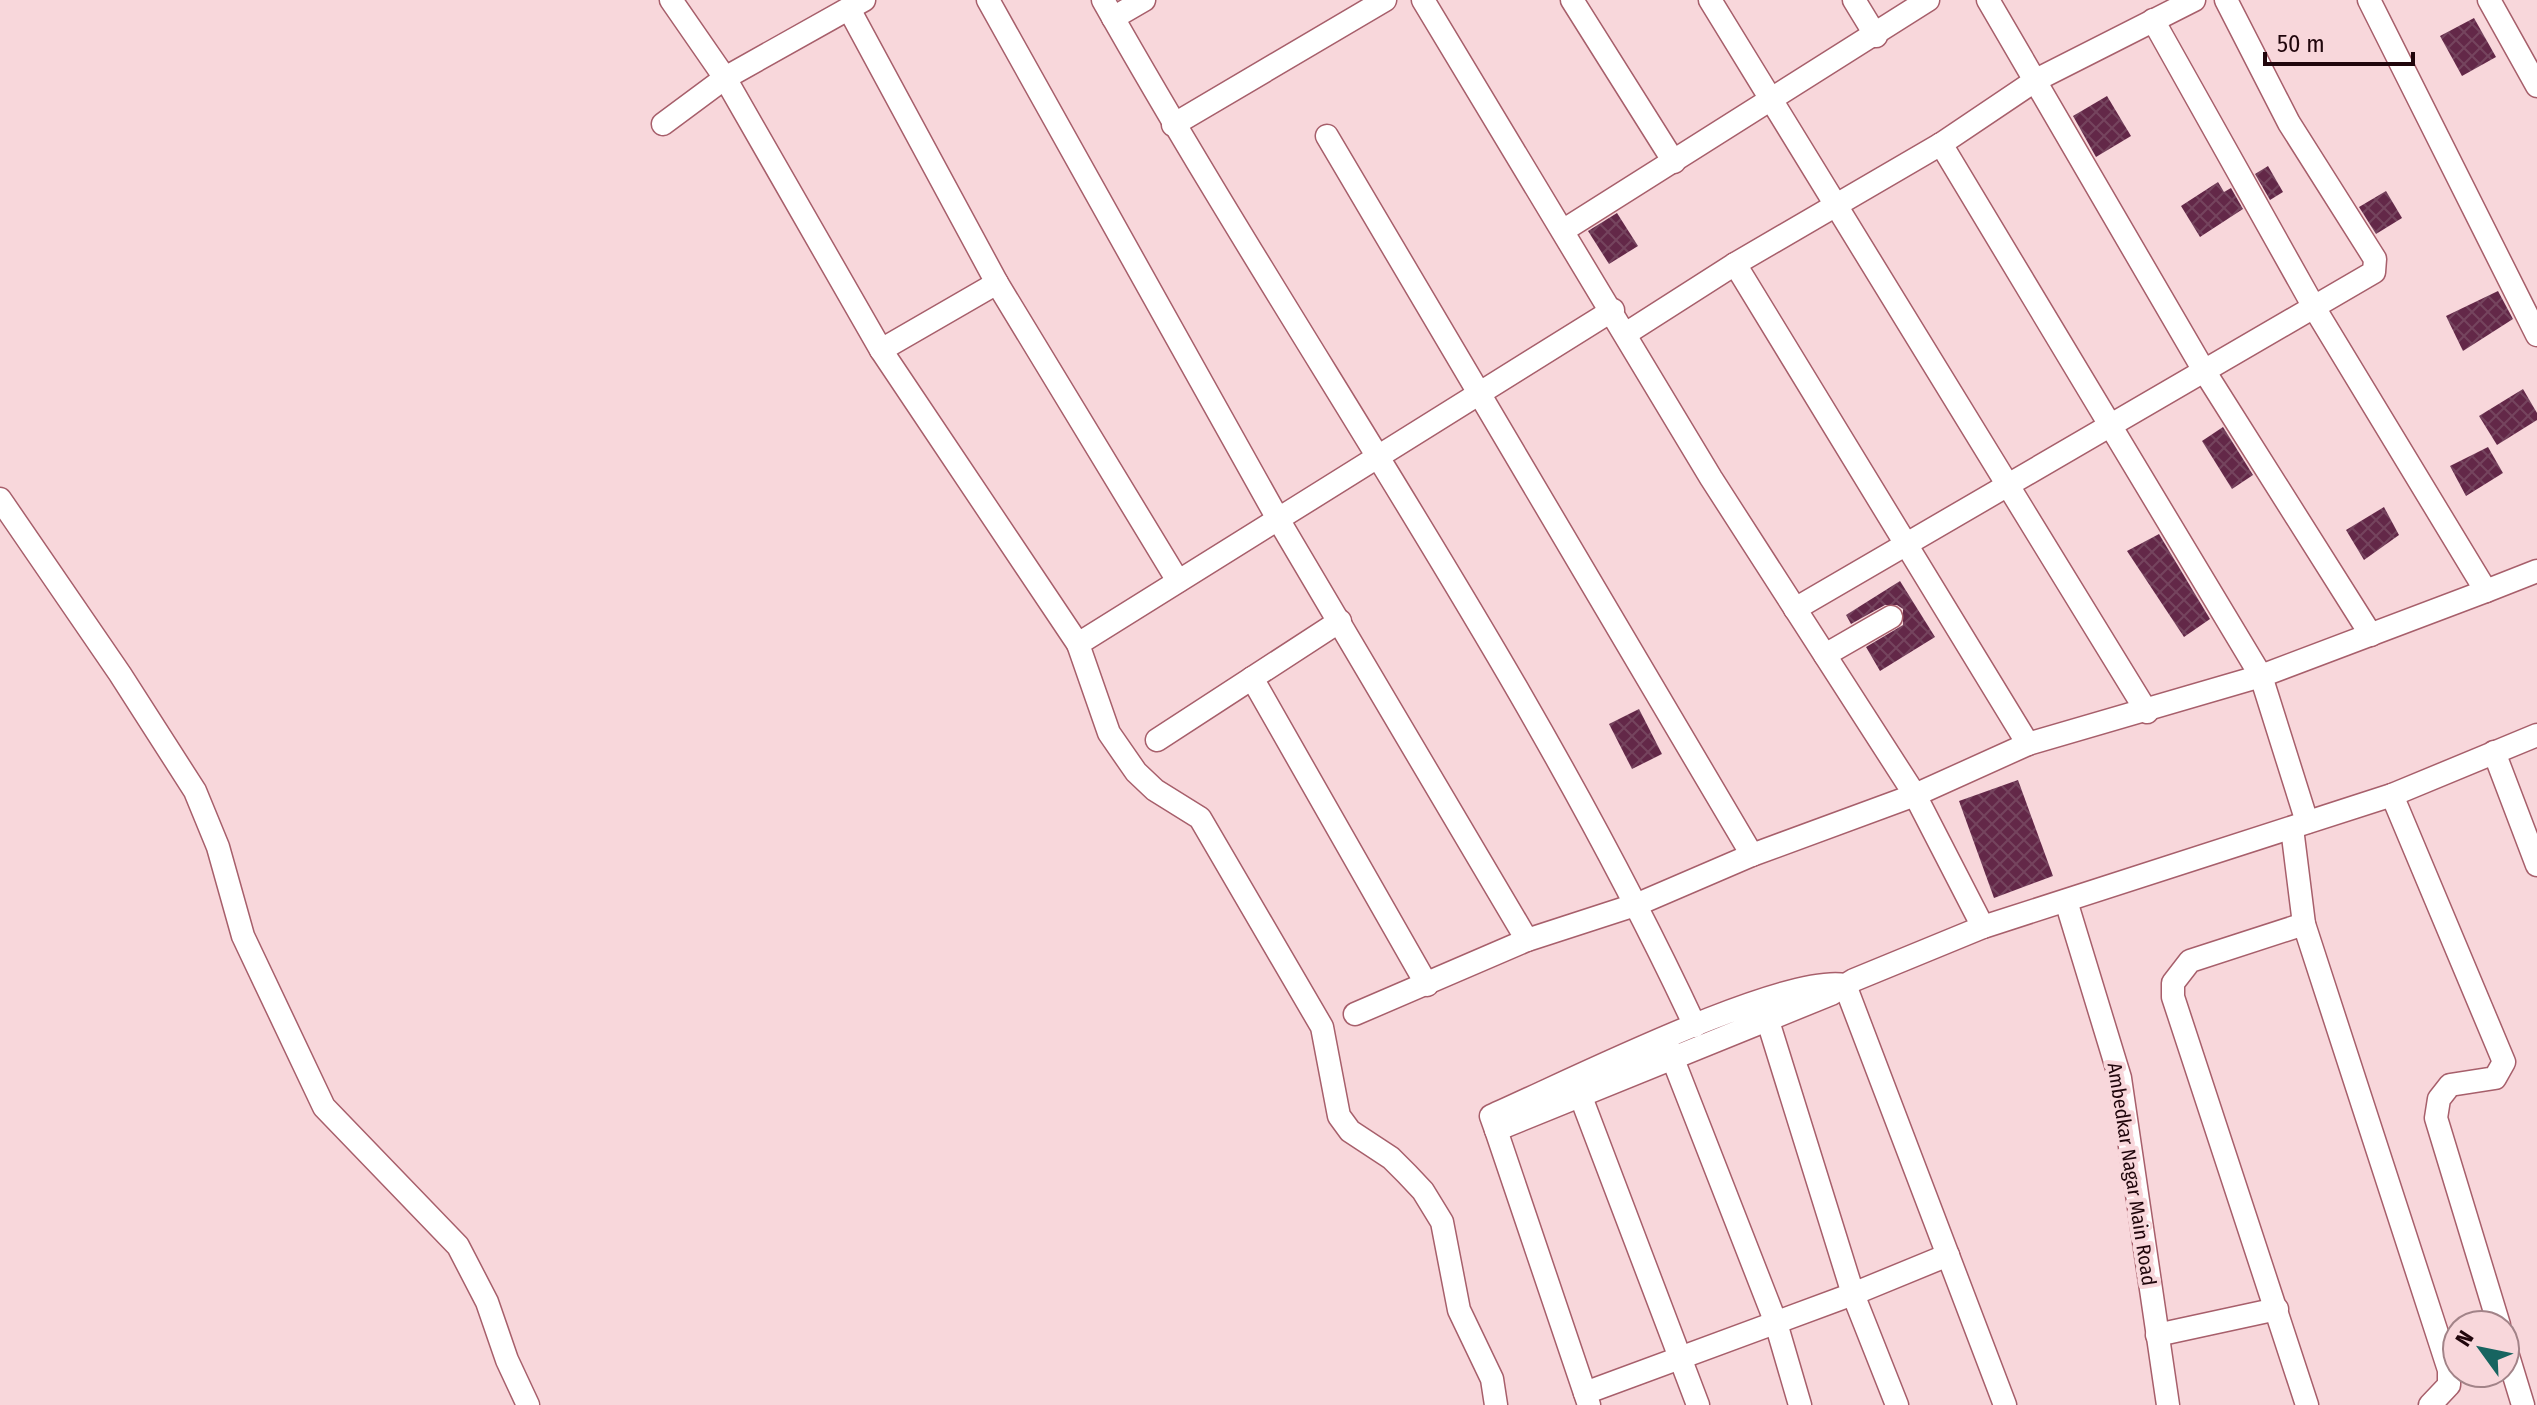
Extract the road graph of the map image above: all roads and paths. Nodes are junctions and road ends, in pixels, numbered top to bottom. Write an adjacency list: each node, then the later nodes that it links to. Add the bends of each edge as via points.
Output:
1 (671, 0): 19 (street)
2 (988, 0): 43 (street)
3 (1144, 0): 16 (street)
4 (1385, 0): 24 (street)
5 (1423, 0): 29 (street)
6 (1572, 0): 27 (street)
7 (1710, 0): 22 (street)
8 (1854, 0): 18 (street)
9 (1928, 0): 18 (street)
10 (1988, 0): 20 (street)
11 (2194, 0): 17 (street)
12 (2226, 0): 32 (street, via 2289,123 2376,265 2369,277)
13 (2369, 0): 35 (street)
14 (2489, 0): 21 (street)
15 (857, 4): 19 (street); 31 (street)
16 (1108, 9): 24 (street)
17 (2153, 20): 20 (street); 32 (street)
18 (1876, 36): 22 (street)
19 (725, 78): 23 (street); 36 (street)
20 (2036, 80): 26 (street); 37 (street)
21 (2537, 86)
22 (1772, 101): 27 (street); 28 (street)
23 (663, 124)
24 (1173, 125): 40 (street)
25 (1327, 136): 38 (street)
26 (1941, 144): 28 (street); 39 (street)
27 (1674, 162): 29 (street)
28 (1835, 204): 30 (street); 41 (street)
29 (1564, 230): 33 (street)
30 (1735, 264): 34 (street); 44 (street)
31 (997, 283): 36 (street); 46 (street)
32 (2315, 309): 37 (street); 47 (street)
33 (1613, 310): 34 (street); 38 (street)
34 (1627, 333): 48 (street)
35 (2537, 335)
36 (881, 350): 52 (street)
37 (2203, 369): 39 (street); 51 (street)
38 (1480, 393): 40 (street); 64 (street)
39 (2111, 427): 41 (street); 54 (street)
40 (1381, 456): 43 (street); 67 (street)
41 (2008, 486): 44 (street); 56 (street)
42 (0, 499): 86 (street, via 195,791 218,847 243,936 324,1107 458,1246)
43 (1278, 519): 46 (street); 50 (street)
44 (1907, 545): 48 (street); 59 (street)
45 (2537, 571): 47 (street)
46 (1178, 581): 52 (street)
47 (2486, 591): 51 (street)
48 (1795, 609): 53 (street)
49 (1891, 617): 53 (street)
50 (1340, 621): 55 (street); 70 (street)
51 (2371, 635): 54 (street)
52 (1078, 644): 87 (street, via 1109,733 1155,790 1200,818 1322,1027 1339,1116 1350,1131 1407,1174 1442,1222 1459,1310 1492,1379)
53 (1825, 655): 61 (street)
54 (2261, 676): 56 (street); 63 (street)
55 (1252, 678): 58 (street); 71 (street)
56 (2147, 712): 59 (street)
57 (2537, 735): 60 (street)
58 (1157, 740)
59 (2028, 744): 61 (street)
60 (2494, 752): 62 (street); 65 (street)
61 (1915, 795): 64 (street); 69 (street)
62 (2392, 795): 63 (street); 81 (street, via 2504,1062 2495,1078 2450,1085 2439,1099 2436,1118)
63 (2300, 825): 66 (street); 68 (street)
64 (1752, 855): 67 (street)
65 (2537, 865)
66 (2066, 901): 69 (street); 83 (street, Ambedkar Nagar Main Road, via 2120,1078)
67 (1638, 904): 70 (street); 75 (street)
68 (2304, 924): 80 (street, via 2190,961 2173,983 2175,1007); 94 (street, via 2449,1370 2449,1385)
69 (1983, 927): 72 (street)
70 (1527, 940): 71 (street)
71 (1427, 985): 74 (street)
72 (1845, 985): 73 (street, via 1829,982); 78 (street)
73 (1764, 1009): 75 (street); 76 (street); 79 (street)
74 (1355, 1014)
75 (1695, 1026): 76 (street)
76 (1668, 1048): 77 (street); 82 (street)
77 (1577, 1087): 84 (street); 85 (street, via 1491,1116)
78 (1948, 1255): 79 (street); 91 (street)
79 (1853, 1294): 82 (street); 90 (street)
80 (2277, 1309): 83 (street); 93 (street)
81 (2494, 1309)
82 (1776, 1323): 84 (street); 89 (street)
83 (2157, 1335): 92 (street, Ambedkar Nagar Main Road)
84 (1682, 1358): 85 (street); 88 (street)
85 (1587, 1399)
86 (528, 1405)
87 (1496, 1405)
88 (1698, 1405)
89 (1800, 1405)
90 (1897, 1405)
91 (2005, 1405)
92 (2168, 1405)
93 (2307, 1405)
94 (2430, 1405)

